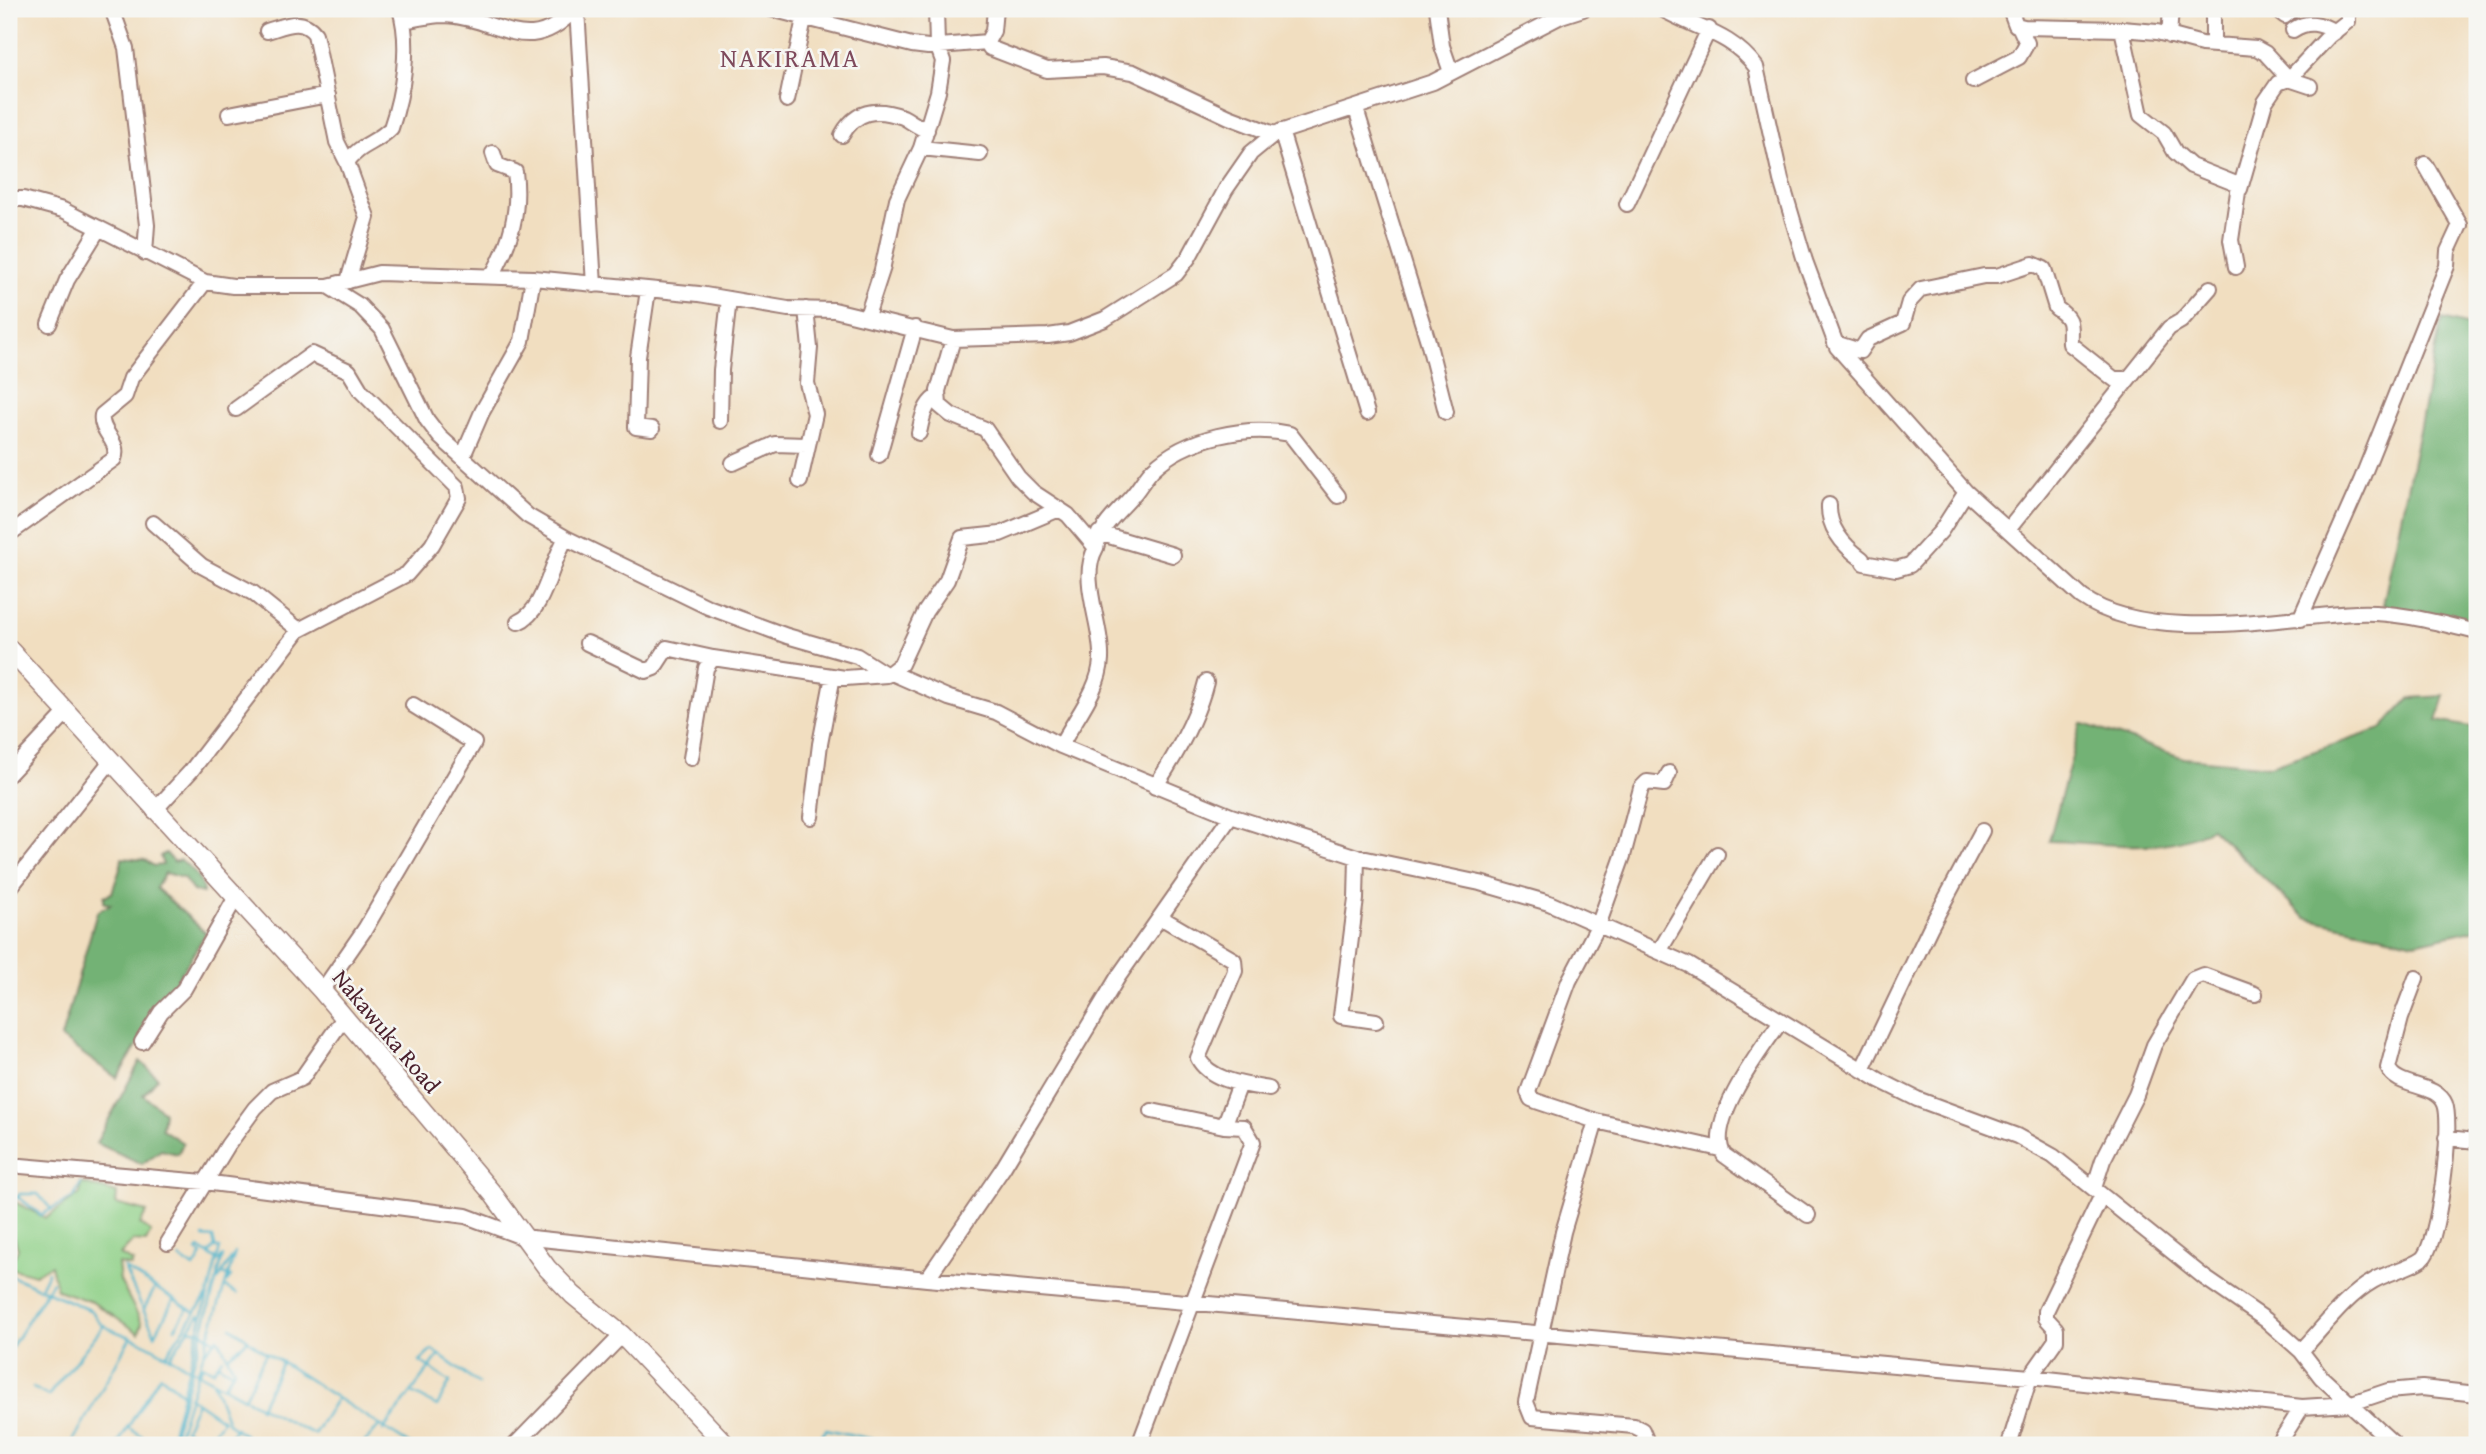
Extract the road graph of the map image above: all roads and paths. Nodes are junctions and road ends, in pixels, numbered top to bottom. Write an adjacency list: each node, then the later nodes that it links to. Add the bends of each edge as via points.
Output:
1 (112, 9): 49 (street, via 126,48 146,225)
2 (576, 9): 16 (street, via 560,26 526,35 447,15); 55 (street)
3 (771, 9): 15 (street)
4 (936, 9): 26 (street)
5 (995, 9): 24 (street)
6 (1437, 9): 27 (street)
7 (1583, 9): 27 (street)
8 (1662, 9): 18 (street)
9 (2010, 9): 17 (street)
10 (2171, 9): 23 (street)
11 (2213, 9): 25 (street)
12 (2276, 9): 13 (street, via 2285,16)
13 (2293, 9)
14 (2348, 9): 22 (street, via 2348,21)
15 (806, 13): 26 (street, via 912,45); 32 (street)
16 (402, 15): 43 (street, via 404,59 391,128 360,147)
17 (2019, 26): 19 (street); 29 (street, via 2027,43 2020,57)
18 (1709, 29): 47 (street); 65 (street, via 1745,52 1756,67 1804,261 1835,343)
19 (2122, 29): 23 (street); 45 (street, via 2141,115 2164,133 2175,152 2191,166 2234,181)
20 (2293, 30): 22 (street, via 2316,23)
21 (267, 31): 31 (street, via 298,23 310,28)
22 (2335, 32): 28 (street)
23 (2169, 36): 25 (street)
24 (987, 42): 26 (street); 35 (street, via 990,48 1047,70 1103,67 1133,72)
25 (2213, 44): 28 (street, via 2256,48)
26 (937, 45): 36 (street, via 943,61)
27 (1451, 72): 33 (street)
28 (2288, 79): 30 (street); 45 (street, via 2278,83 2265,102)
29 (1973, 82)
30 (2310, 86)
31 (328, 95): 34 (street); 43 (street, via 337,142)
32 (787, 100)
33 (1356, 109): 37 (street); 69 (street, via 1422,318)
34 (229, 114)
35 (1251, 125): 37 (street); 39 (street)
36 (927, 130): 38 (street, via 903,117 862,113 850,120); 40 (street)
37 (1277, 132): 39 (street); 70 (street)
38 (842, 135)
39 (1258, 145): 64 (street, via 1226,189 1189,257 1167,281 1127,307 1069,333)
40 (921, 148): 42 (street); 61 (street, via 897,199)
41 (493, 153): 51 (street, via 497,164 515,172 519,198 509,246)
42 (979, 154)
43 (348, 162): 53 (street, via 367,218)
44 (2424, 164): 89 (street, via 2460,225 2361,481)
45 (2240, 189): 50 (street, via 2231,240)
46 (9, 199): 48 (street, via 63,209)
47 (1627, 204)
48 (99, 228): 49 (street); 62 (street, via 67,280)
49 (145, 253): 54 (street)
50 (2236, 267)
51 (492, 276): 52 (street); 53 (street, via 379,273)
52 (533, 278): 55 (street); 75 (street, via 518,351 482,412)
53 (348, 281): 56 (street)
54 (205, 282): 56 (street, via 247,287); 85 (street, via 131,377 125,396 102,415 101,423 115,446 114,459)
55 (594, 285): 58 (street)
56 (328, 286): 75 (street, via 360,306 382,329 427,420)
57 (2210, 288): 66 (street)
58 (649, 290): 59 (street); 72 (street, via 640,338 636,427)
59 (729, 299): 60 (street); 71 (street)
60 (806, 309): 61 (street); 74 (street, via 807,383 815,414)
61 (867, 316): 63 (street)
62 (49, 324)
63 (915, 328): 64 (street); 76 (street)
64 (953, 339): 67 (street)
65 (1854, 357): 66 (street, via 1868,339 1903,323 1909,302 1921,289 1997,276 2033,264 2044,269 2056,308 2068,315 2070,344 2114,379); 79 (street)
66 (2126, 379): 84 (street)
67 (936, 397): 73 (street, via 924,412); 82 (street, via 951,415 985,429 1018,477)
68 (236, 409): 91 (street, via 312,354 326,358 349,371 361,391 457,487 455,507 407,574)
69 (1446, 412)
70 (1367, 413)
71 (720, 421)
72 (652, 429)
73 (919, 433)
74 (806, 445): 77 (street, via 775,444); 78 (street)
75 (463, 456): 86 (street, via 513,505)
76 (879, 456)
77 (733, 463)
78 (800, 481)
79 (1966, 492): 81 (street, via 1915,560 1896,569 1864,563 1853,554 1829,518); 84 (street)
80 (1338, 496): 87 (street, via 1290,434 1253,430 1216,436 1155,467)
81 (1829, 505)
82 (1057, 510): 87 (street); 96 (street, via 1000,534 962,538 947,580 925,612 901,664)
83 (153, 523): 91 (street, via 202,566 253,593)
84 (2008, 530): 89 (street, via 2082,597 2118,614 2182,622)
85 (9, 534)
86 (566, 538): 90 (street, via 536,608); 96 (street, via 708,607 856,656)
87 (1098, 540): 88 (street); 101 (street, via 1091,579 1100,672)
88 (1173, 555)
89 (2300, 620): 92 (street, via 2381,614)
90 (518, 622)
91 (299, 630): 107 (street, via 191,771)
92 (2477, 632)
93 (587, 643): 95 (street, via 646,671 654,668 667,648)
94 (9, 651): 100 (main road, Nakawuka Road)
95 (713, 658): 97 (street); 102 (street, via 706,668)
96 (887, 675): 97 (street); 101 (street, via 892,673 1023,723)
97 (833, 677): 109 (street)
98 (1206, 682): 106 (street, via 1201,703)
99 (413, 705): 119 (street, via 474,743 365,929)
100 (67, 712): 103 (main road, Nakawuka Road); 105 (street)
101 (1061, 746): 106 (street)
102 (691, 758)
103 (110, 762): 107 (main road, Nakawuka Road); 113 (street)
104 (1669, 773): 116 (street, via 1664,784 1647,782 1641,788)
105 (9, 774)
106 (1155, 787): 108 (street)
107 (154, 811): 114 (main road, Nakawuka Road)
108 (1231, 816): 112 (street); 115 (street)
109 (811, 817)
110 (1982, 831): 125 (street)
111 (1717, 854): 117 (street)
112 (1357, 857): 116 (street, via 1503,889 1549,903); 122 (street, via 1341,1016)
113 (9, 889)
114 (236, 897): 119 (main road, Nakawuka Road); 124 (street, via 191,979)
115 (1160, 917): 126 (street, via 1234,960 1235,971 1198,1058 1203,1069); 140 (street, via 1118,977 1003,1168)
116 (1598, 926): 117 (street); 129 (street, via 1569,981 1528,1092 1531,1099)
117 (1660, 950): 123 (street)
118 (2416, 978): 131 (street, via 2400,1018 2389,1068 2395,1077 2443,1099)
119 (322, 991): 121 (main road, Nakawuka Road)
120 (2255, 994): 136 (street, via 2203,975 2193,979 2154,1045 2136,1096 2103,1160)
121 (343, 1019): 135 (street, via 302,1078 272,1091 255,1108); 138 (main road, Nakawuka Road, via 493,1194)
122 (1376, 1021)
123 (1781, 1021): 125 (street); 133 (street, via 1724,1113 1718,1128)
124 (142, 1042)
125 (1862, 1070): 136 (street, via 1917,1099 2034,1144)
126 (1240, 1084): 127 (street); 130 (street)
127 (1269, 1089)
128 (1152, 1111): 130 (street)
129 (1596, 1121): 133 (street); 143 (street, via 1563,1232)
130 (1224, 1126): 141 (street, via 1244,1127 1253,1142)
131 (2446, 1138): 132 (street); 144 (street, via 2430,1248 2423,1258 2356,1293)
132 (2477, 1141)
133 (1720, 1149): 137 (street)
134 (21, 1166): 135 (street)
135 (204, 1182): 138 (street, via 466,1216); 139 (street)
136 (2098, 1192): 144 (street); 145 (street, via 2046,1311 2056,1329 2056,1340)
137 (1808, 1215)
138 (522, 1237): 140 (street); 142 (main road, Nakawuka Road, via 573,1295)
139 (168, 1243)
140 (927, 1279): 141 (street)
141 (1193, 1303): 143 (street); 151 (street)
142 (622, 1335): 149 (street); 150 (main road, Nakawuka Road)
143 (1541, 1335): 145 (street); 152 (street, via 1526,1402 1532,1417 1634,1426 1642,1430)
144 (2301, 1351): 147 (street)
145 (2030, 1377): 148 (street); 153 (street)
146 (2477, 1394): 147 (street, via 2422,1388 2388,1391)
147 (2349, 1404): 148 (street); 155 (street)
148 (2302, 1408): 154 (street)
149 (515, 1445)
150 (726, 1445)
151 (1139, 1445)
152 (1648, 1445)
153 (2009, 1445)
154 (2278, 1445)
155 (2395, 1445)

